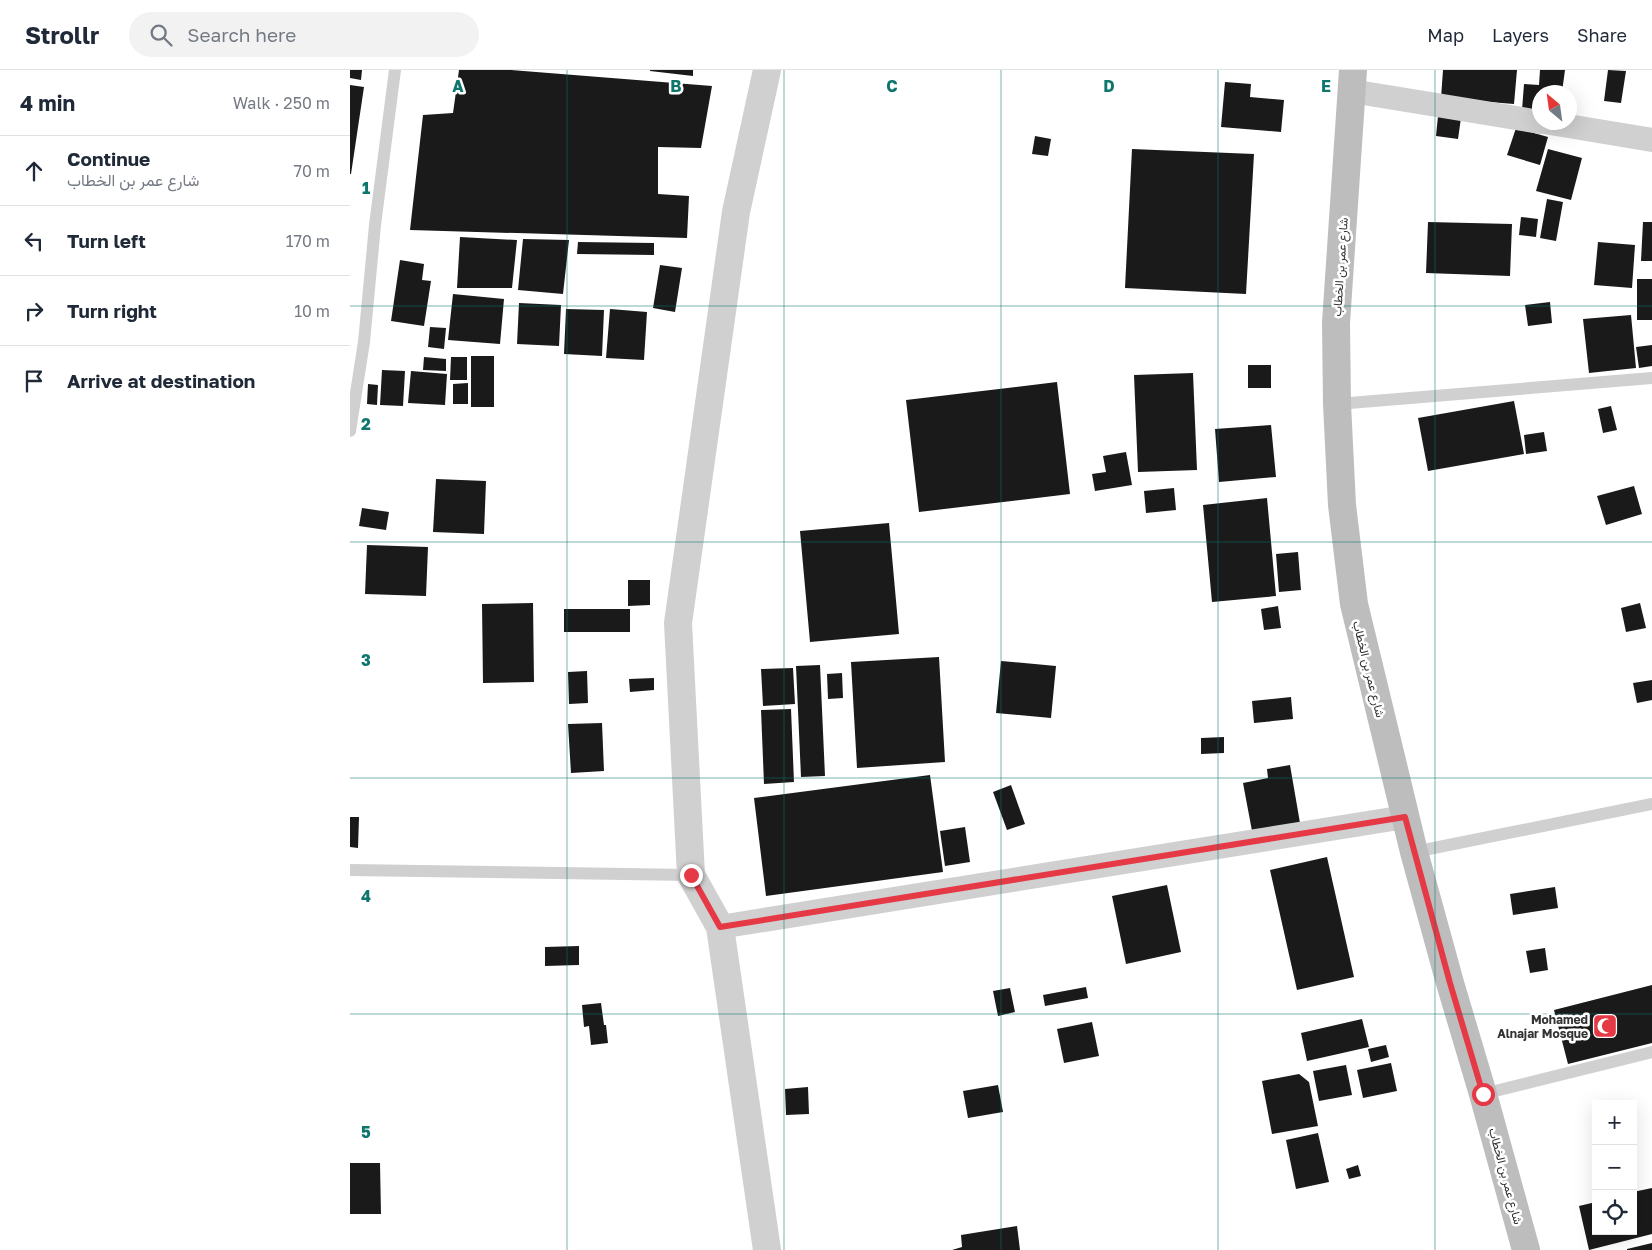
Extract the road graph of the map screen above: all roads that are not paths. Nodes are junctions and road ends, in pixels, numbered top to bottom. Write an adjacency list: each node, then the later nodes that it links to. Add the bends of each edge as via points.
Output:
1 (395, 70): 9 (lane, via 364,342)
2 (767, 70): 14 (street, via 736,212 678,623)
3 (1352, 80): 4 (street); 8 (main road, شارع عمر بن الخطاب, via 1336,323)
4 (1532, 120)
5 (1577, 128): 6 (street)
6 (1652, 140)
7 (1652, 378): 8 (lane)
8 (1337, 404): 11 (main road, شارع عمر بن الخطاب, via 1342,505 1354,604)
9 (350, 431)
10 (1652, 804): 12 (lane)
11 (1405, 817): 12 (main road, شارع عمر بن الخطاب); 15 (street)
12 (1414, 852): 17 (main road, شارع عمر بن الخطاب)
13 (350, 870): 14 (lane)
14 (691, 875): 15 (street)
15 (720, 927): 18 (street)
16 (1652, 1052): 17 (lane)
17 (1483, 1094): 19 (main road, شارع عمر بن الخطاب)
18 (767, 1250)
19 (1526, 1250)

